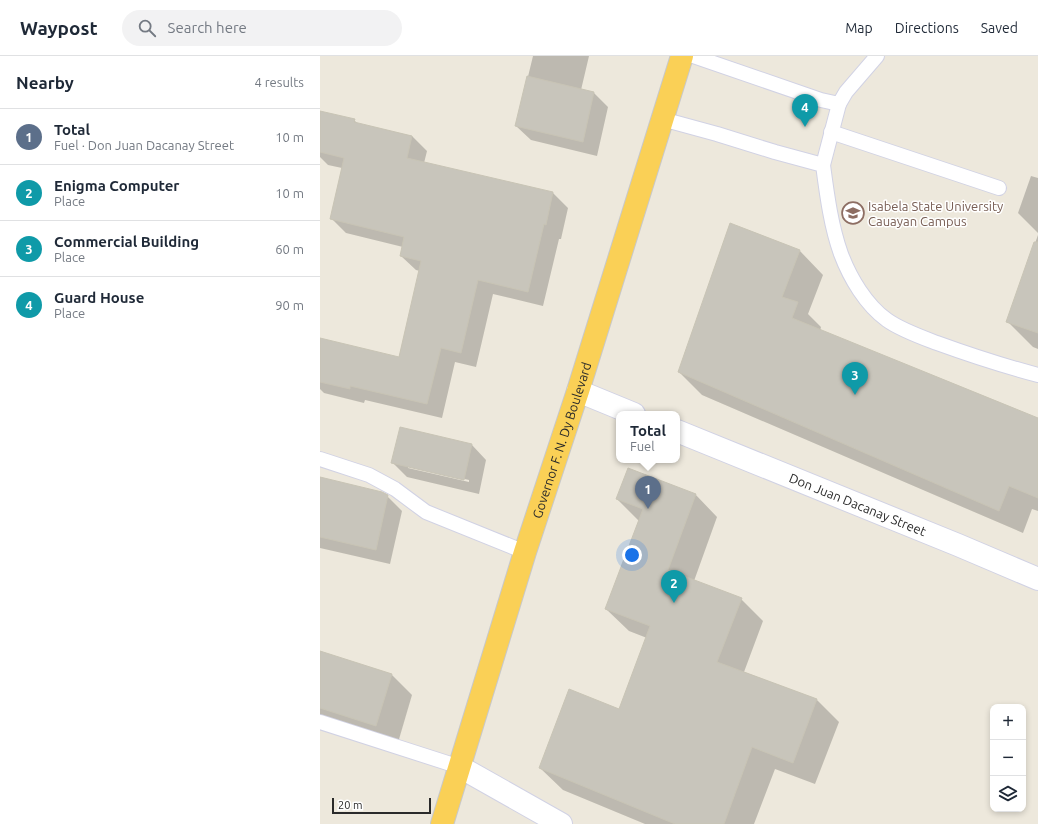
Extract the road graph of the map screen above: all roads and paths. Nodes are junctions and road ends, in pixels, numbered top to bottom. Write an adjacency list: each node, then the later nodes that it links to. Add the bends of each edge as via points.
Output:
1 (682, 56): 5 (highway, Governor F. N. Dy Boulevard)
2 (693, 56): 4 (lane)
3 (877, 56): 4 (lane)
4 (839, 104): 6 (lane)
5 (662, 119): 7 (lane); 10 (highway, Governor F. N. Dy Boulevard)
6 (831, 132): 7 (lane); 8 (lane)
7 (822, 165): 9 (lane, via 841,254 853,281 887,320 917,336 972,356)
8 (999, 188)
9 (1038, 375)
10 (578, 391): 11 (street); 14 (highway, Governor F. N. Dy Boulevard)
11 (627, 411)
12 (680, 432): 15 (street, Don Juan Dacanay Street, via 958,544)
13 (320, 459): 14 (lane, via 369,474 426,512)
14 (525, 552): 17 (highway, Governor F. N. Dy Boulevard)
15 (1038, 579)
16 (320, 722): 17 (lane)
17 (460, 767): 18 (highway, Governor F. N. Dy Boulevard); 19 (street)
18 (442, 824)
19 (561, 824)

